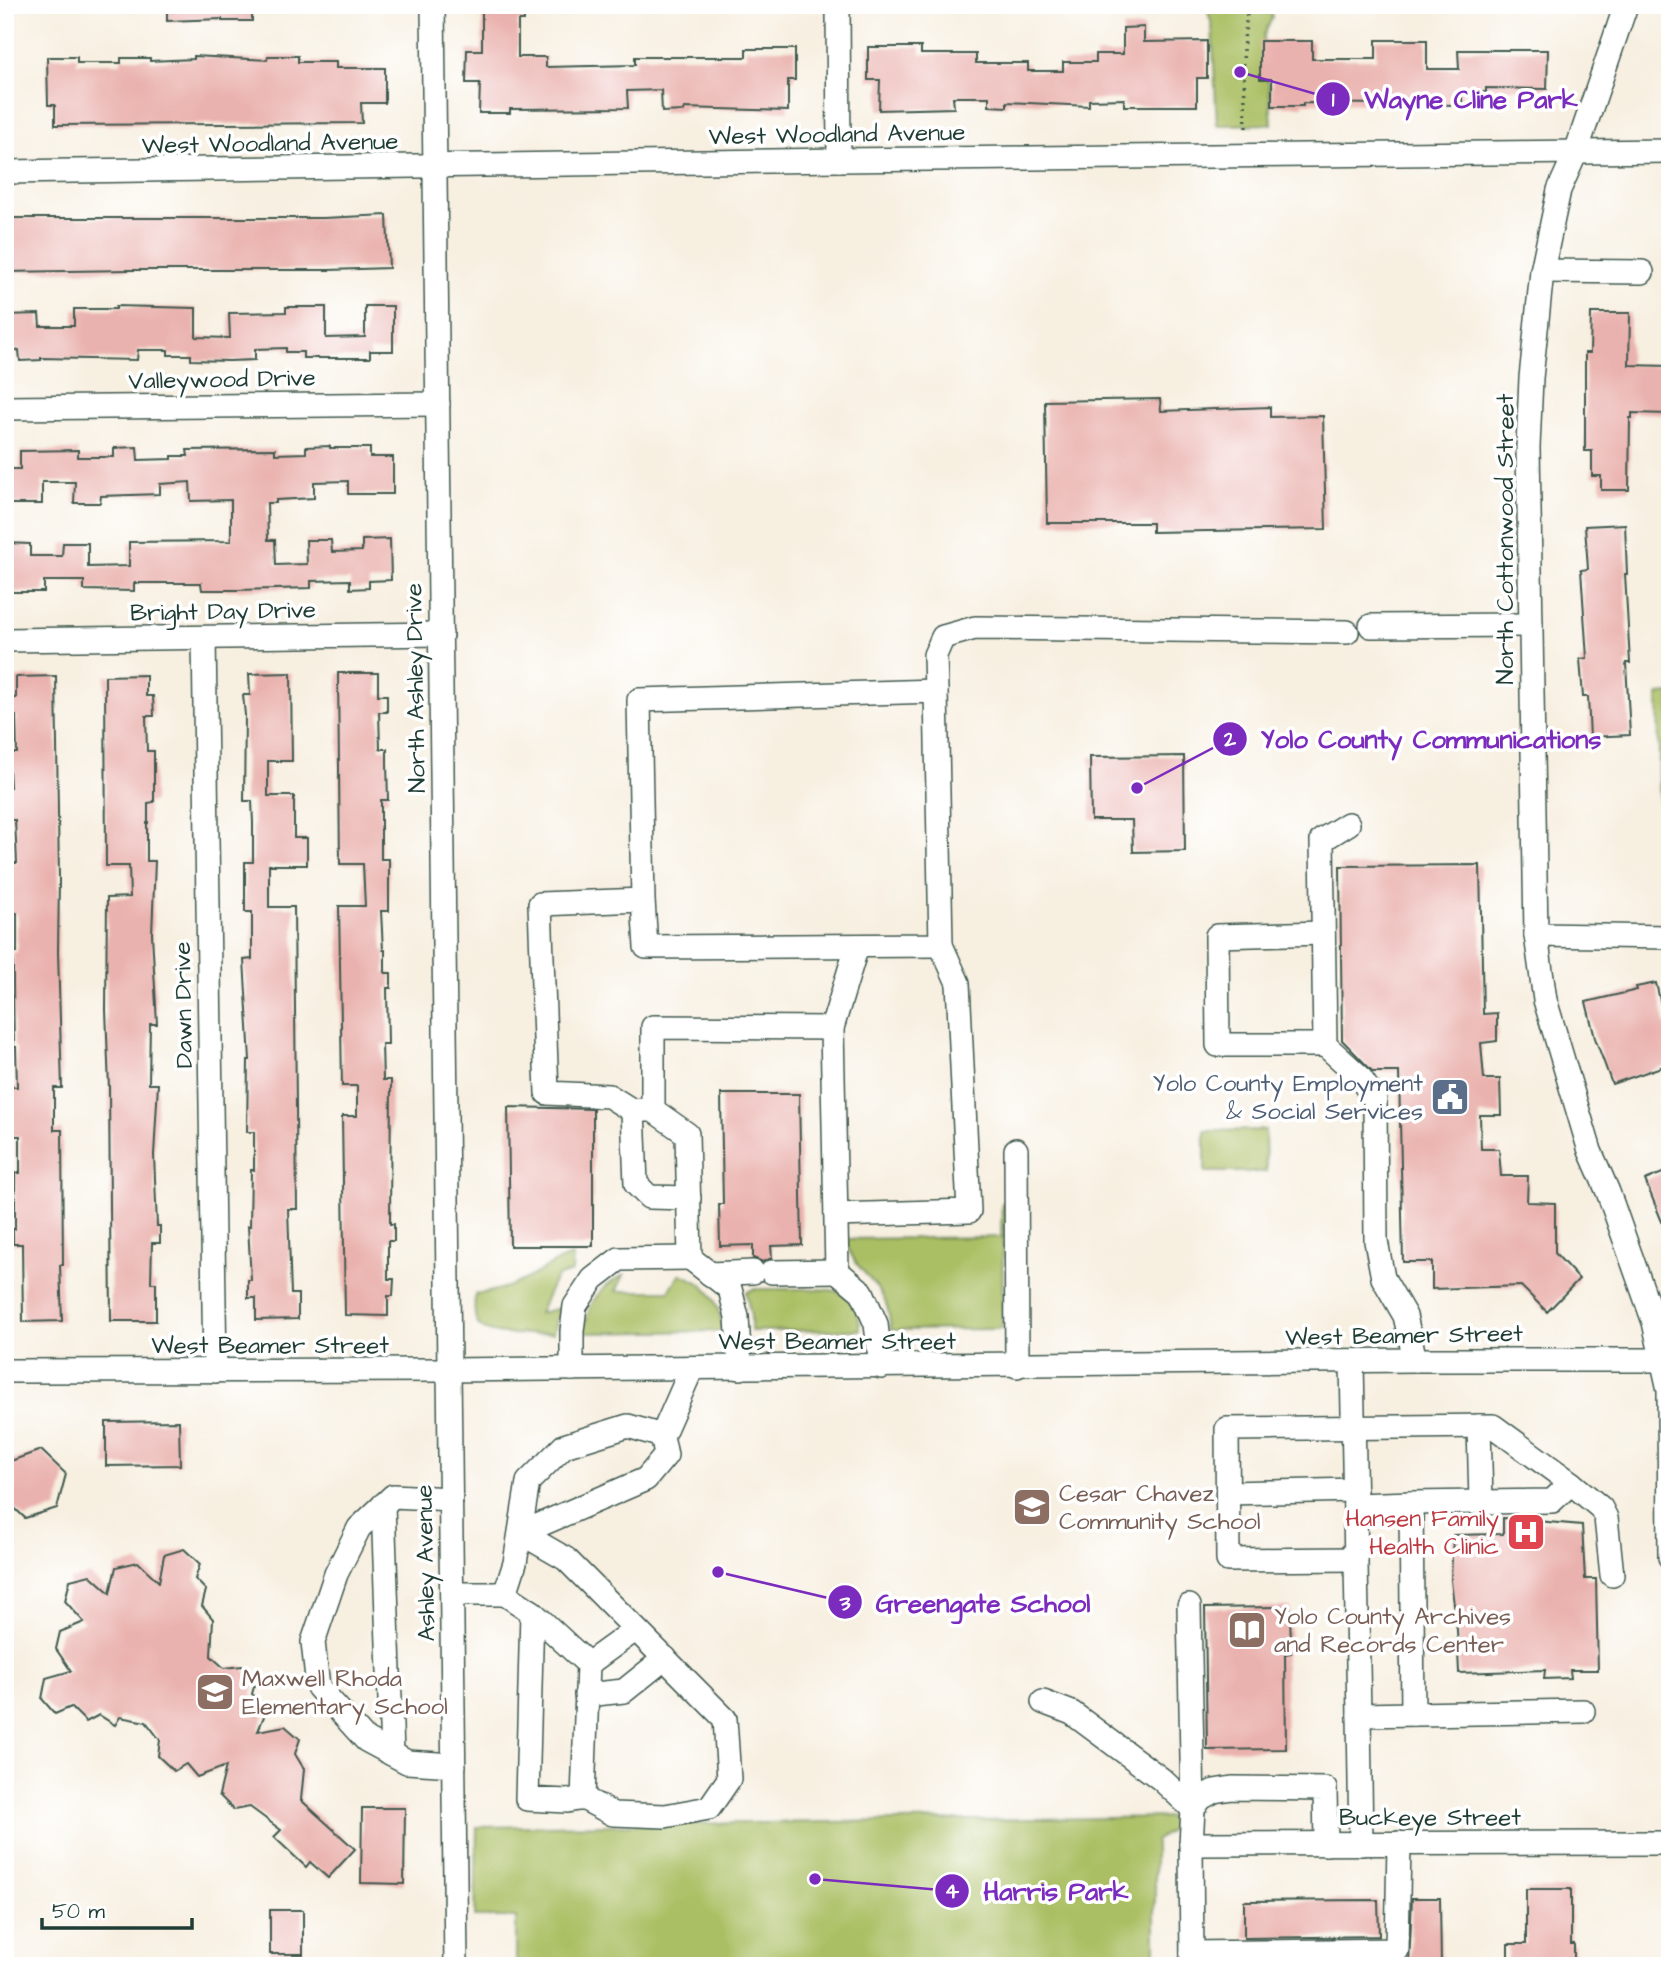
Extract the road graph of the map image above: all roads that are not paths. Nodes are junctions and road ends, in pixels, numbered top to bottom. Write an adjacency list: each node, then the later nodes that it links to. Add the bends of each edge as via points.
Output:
1 (433, 5): 7 (street, North Ashley Drive)
2 (838, 5): 6 (street)
3 (1626, 5): 5 (street, North Cottonwood Street)
4 (1670, 151): 5 (street, West Woodland Avenue)
5 (1576, 152): 6 (street, West Woodland Avenue); 9 (street, North Cottonwood Street, via 1559,190)
6 (839, 160): 7 (street, West Woodland Avenue)
7 (436, 167): 8 (street, West Woodland Avenue); 11 (street, North Ashley Drive)
8 (5, 172)
9 (1542, 271): 10 (street); 13 (street, North Cottonwood Street, via 1529,433)
10 (1642, 272)
11 (439, 404): 12 (street, Valleywood Drive); 16 (street, North Ashley Drive)
12 (5, 408)
13 (1531, 625): 14 (street); 23 (street, North Cottonwood Street)
14 (1371, 626)
15 (1347, 632): 19 (street, via 975,628 943,637 935,656)
16 (441, 634): 17 (street, Bright Day Drive); 44 (street, North Ashley Drive)
17 (204, 638): 18 (street, Bright Day Drive); 46 (street, Dawn Drive)
18 (5, 640)
19 (936, 691): 21 (street, via 639,700); 26 (street)
20 (1348, 824): 22 (street, via 1322,840)
21 (643, 900): 25 (street, via 646,947); 29 (street, via 540,904 547,1093 609,1096)
22 (1323, 933): 28 (street); 28 (street, via 1217,936 1218,1031 1219,1045)
23 (1536, 935): 24 (street); 37 (street, North Cottonwood Street, via 1545,1000 1590,1151)
24 (1670, 937)
25 (857, 946): 26 (street); 27 (street)
26 (941, 946): 32 (street, via 958,982 969,1211)
27 (832, 1028): 29 (street, via 653,1027); 32 (street)
28 (1325, 1045): 36 (street, via 1359,1076 1375,1100 1376,1241 1383,1278 1405,1316)
29 (643, 1111): 31 (street, via 687,1134); 31 (street, via 636,1184 649,1197)
30 (1016, 1150): 39 (street)
31 (689, 1198): 33 (street)
32 (836, 1215): 34 (street)
33 (690, 1258): 35 (street); 43 (street, via 619,1259 593,1279 575,1306)
34 (837, 1271): 35 (street); 40 (street, via 862,1292 876,1324)
35 (710, 1274): 42 (street, via 730,1289)
36 (1415, 1360): 37 (street, West Beamer Street); 38 (street, West Beamer Street)
37 (1666, 1360): 50 (street, North Cottonwood Street)
38 (1352, 1362): 39 (street, West Beamer Street); 48 (street)
39 (1017, 1366): 40 (street, West Beamer Street)
40 (881, 1367): 42 (street, West Beamer Street)
41 (692, 1368): 42 (street, West Beamer Street); 43 (street, West Beamer Street); 49 (street)
42 (740, 1368)
43 (572, 1369): 44 (street, West Beamer Street)
44 (449, 1370): 46 (street, West Beamer Street); 54 (street, Ashley Avenue)
45 (5, 1371): 46 (street, West Beamer Street)
46 (215, 1371)
47 (1479, 1426): 48 (street); 51 (street, via 1493,1426); 55 (street)
48 (1353, 1427): 52 (street, via 1227,1429); 53 (street)
49 (662, 1436): 58 (street, via 666,1455 646,1479); 58 (street, via 628,1426 564,1446 528,1482)
50 (1669, 1455): 59 (street, North Cottonwood Street)
51 (1571, 1483): 55 (street, via 1552,1501); 61 (street, via 1601,1508 1606,1518)
52 (1228, 1493): 53 (street); 60 (street, via 1228,1560)
53 (1355, 1498): 56 (street); 60 (street)
54 (451, 1499): 57 (street, via 393,1496); 62 (street, Ashley Avenue)
55 (1482, 1502): 56 (street)
56 (1411, 1503): 72 (street)
57 (383, 1505): 74 (street); 74 (street, via 359,1528 335,1574 313,1642 318,1687 366,1740)
58 (521, 1533): 63 (street); 66 (street, via 566,1559)
59 (1670, 1557)
60 (1356, 1559): 73 (street)
61 (1612, 1575)
62 (452, 1594): 63 (street); 75 (street, Ashley Avenue)
63 (505, 1594): 65 (street)
64 (1189, 1606): 77 (street)
65 (533, 1612): 68 (street); 76 (street, via 527,1798)
66 (635, 1630): 67 (street); 68 (street)
67 (665, 1658): 69 (street, via 624,1691); 76 (street, via 724,1719 729,1779 709,1808 665,1816 612,1814)
68 (588, 1664): 69 (street)
69 (586, 1695): 76 (street)
70 (1043, 1702): 77 (street, via 1072,1713 1161,1779)
71 (1583, 1711): 72 (street)
72 (1413, 1714): 73 (street)
73 (1359, 1715): 82 (street)
74 (392, 1754): 75 (street, via 407,1762)
75 (454, 1765): 84 (street, Ashley Avenue)
76 (583, 1798)
77 (1193, 1809): 80 (street); 81 (street, via 1201,1798 1223,1789 1325,1789)
78 (1399, 1843): 79 (street, Buckeye Street); 82 (street, Buckeye Street); 83 (street, via 1397,1950)
79 (1670, 1843)
80 (1191, 1844): 81 (street, Buckeye Street); 83 (street)
81 (1326, 1844): 82 (street, Buckeye Street)
82 (1361, 1844)
83 (1192, 1960)
84 (456, 1966)

